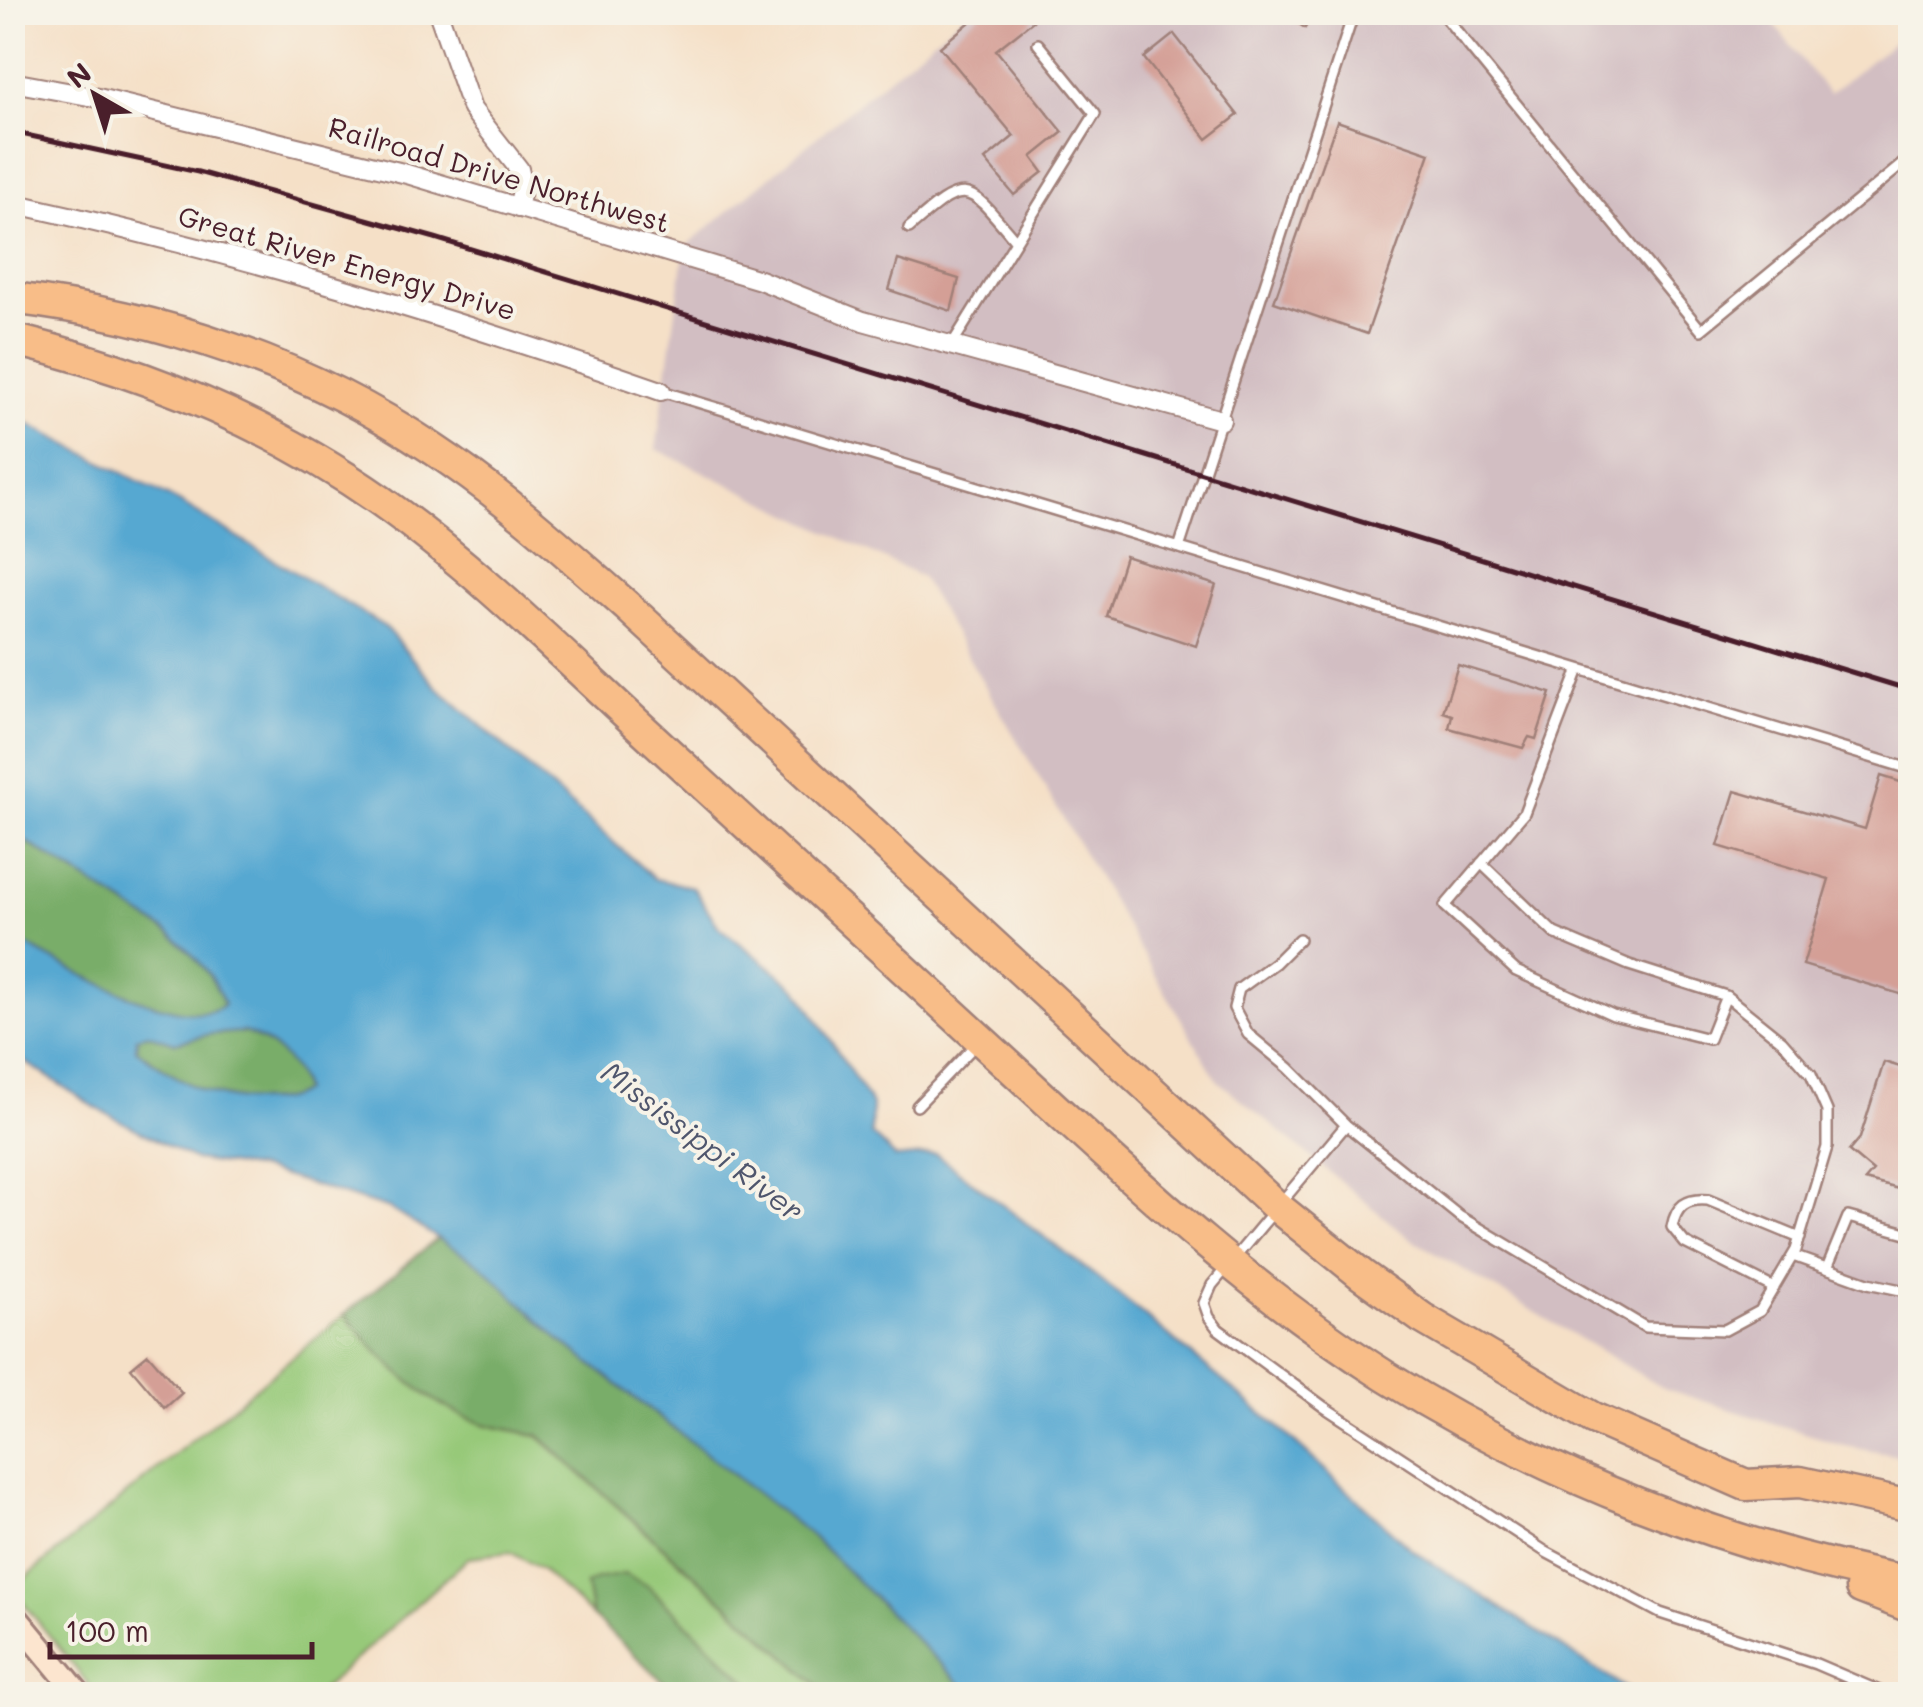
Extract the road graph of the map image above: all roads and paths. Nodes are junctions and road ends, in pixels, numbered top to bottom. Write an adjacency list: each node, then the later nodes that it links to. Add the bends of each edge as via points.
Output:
1 (438, 12): 8 (street, via 472,110 519,169)
2 (1354, 12): 15 (lane)
3 (1441, 12): 6 (lane, via 1701,330)
4 (1038, 44): 10 (lane, via 1094,114)
5 (12, 82): 8 (street, Railroad Drive Northwest, via 246,133)
6 (1910, 158)
7 (12, 203): 14 (street, Great River Energy Drive, via 190,244)
8 (518, 208): 13 (street, Railroad Drive Northwest, via 760,280 848,316)
9 (909, 228): 10 (lane, via 950,194 965,192 976,195)
10 (1015, 240): 13 (lane)
11 (12, 298): 25 (highway, via 138,320 249,355 375,414 474,477 642,620)
12 (12, 339): 22 (highway, via 139,374 202,400 311,456 380,501 508,604)
13 (956, 348): 15 (street, Railroad Drive Northwest)
14 (661, 391): 16 (lane)
15 (1220, 420): 16 (lane)
16 (1179, 548): 17 (lane)
17 (1579, 669): 18 (lane); 19 (lane, via 1524,813)
18 (1910, 769)
19 (1481, 862): 21 (lane, via 1554,933); 21 (lane, via 1445,906 1516,970 1612,1015 1709,1040)
20 (1299, 939): 24 (lane, via 1240,989 1234,1008 1248,1034)
21 (1726, 996): 27 (lane, via 1811,1074 1826,1111 1827,1147)
22 (980, 1040): 23 (lane); 29 (highway)
23 (917, 1106)
24 (1346, 1125): 25 (lane); 31 (lane, via 1459,1216 1645,1327 1725,1330 1760,1311)
25 (1276, 1206): 29 (lane); 33 (highway, via 1422,1318 1550,1396 1746,1485)
26 (1910, 1234): 30 (lane, via 1848,1216)
27 (1800, 1238): 28 (lane); 31 (lane, via 1708,1200 1694,1199 1675,1213 1672,1227 1686,1243)
28 (1793, 1256): 30 (lane); 31 (lane)
29 (1230, 1262): 36 (highway, via 1357,1357 1483,1432 1593,1484); 41 (lane, via 1204,1303 1218,1329 1388,1448 1546,1552 1660,1614)
30 (1827, 1268): 32 (lane)
31 (1774, 1288)
32 (1910, 1292)
33 (1800, 1482): 34 (highway); 35 (highway)
34 (1910, 1487)
35 (1910, 1506)
36 (1734, 1537): 37 (highway); 38 (highway, via 1793,1569)
37 (1910, 1582)
38 (1910, 1607)
39 (12, 1613): 40 (main road)
40 (79, 1694)
41 (1886, 1694)

